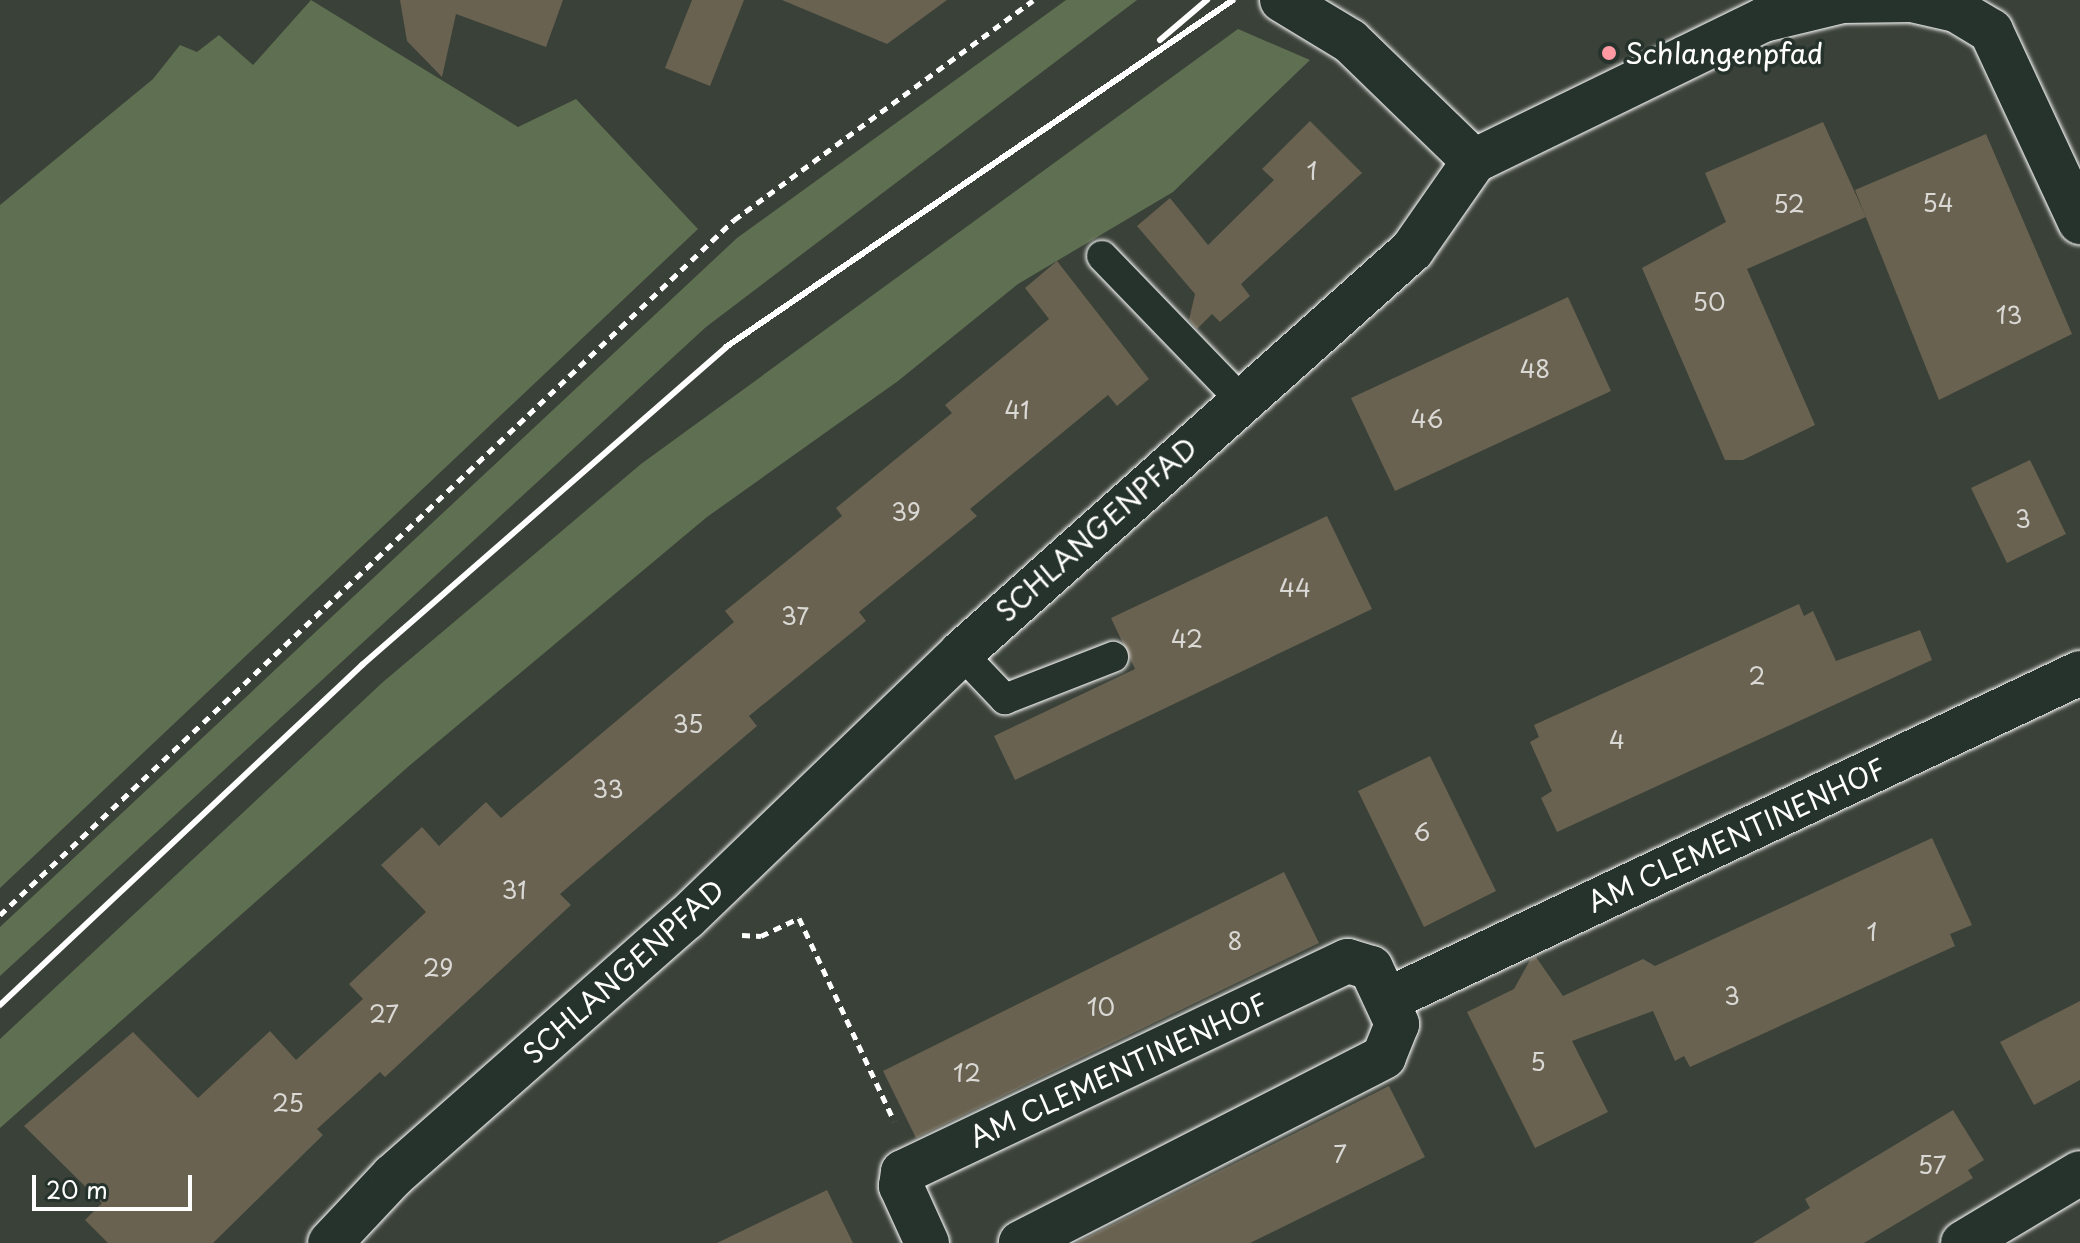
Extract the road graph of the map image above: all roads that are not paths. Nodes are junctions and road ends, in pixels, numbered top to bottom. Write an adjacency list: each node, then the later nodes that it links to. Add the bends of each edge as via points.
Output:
1 (1282, 0): 3 (street, via 1350,41)
2 (1957, 5): 3 (street, SCHLANGENPFAD, via 1842,1 1763,20); 4 (street, SCHLANGENPFAD, via 1991,31)
3 (1474, 161): 6 (street, SCHLANGENPFAD, via 1412,250)
4 (2080, 222)
5 (1102, 256): 6 (lane)
6 (1239, 398): 7 (street, SCHLANGENPFAD)
7 (961, 653): 8 (lane, via 1005,699); 12 (street, SCHLANGENPFAD, via 686,918 393,1176)
8 (1113, 657)
9 (2080, 673): 10 (street, AM CLEMENTINENHOF)
10 (1391, 998): 13 (street, AM CLEMENTINENHOF, via 1371,968 1348,961 903,1172 901,1186); 14 (street, via 1397,1024 1384,1057)
11 (2080, 1173): 15 (street)
12 (330, 1243)
13 (927, 1243)
14 (1021, 1243)
15 (1963, 1243)

